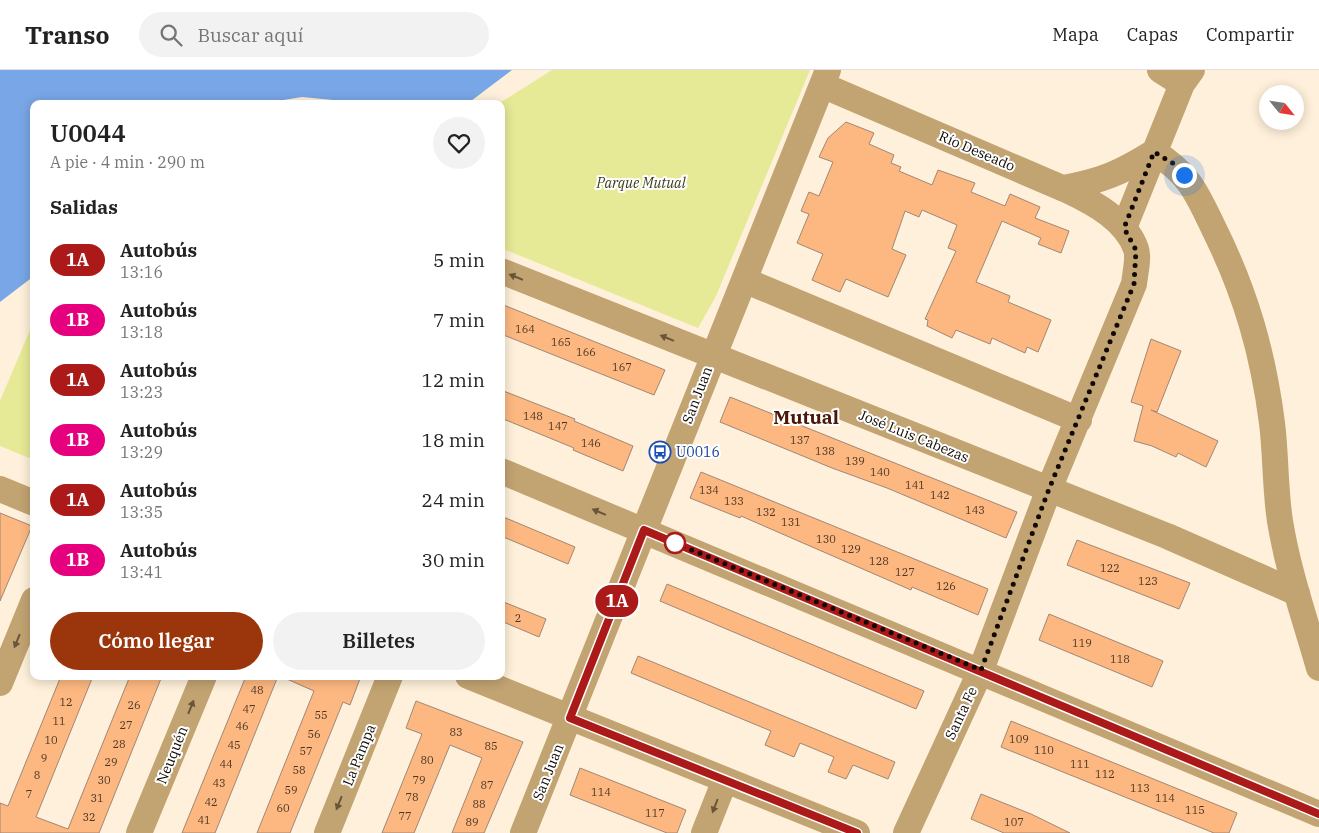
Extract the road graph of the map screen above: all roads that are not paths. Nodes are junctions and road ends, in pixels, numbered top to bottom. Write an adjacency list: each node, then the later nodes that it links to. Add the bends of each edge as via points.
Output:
1 (1160, 70): 2 (street)
2 (1187, 77): 4 (street)
3 (825, 78): 5 (street, Río Deseado); 8 (street, San Juan)
4 (1154, 152): 5 (street, via 1124,171); 6 (street); 16 (street, via 1176,165 1192,184 1236,275 1258,343 1272,423 1280,521)
5 (1063, 188): 6 (street, Río Deseado, via 1096,205)
6 (1124, 228): 10 (street, Santa Fe, via 1136,250 1134,284)
7 (505, 272): 9 (street, José Luis Cabezas, one-way to 7)
8 (744, 280): 9 (street, San Juan); 10 (street)
9 (712, 356): 13 (street, José Luis Cabezas); 15 (street, San Juan)
10 (1079, 420): 13 (street, Santa Fe)
11 (505, 473): 15 (street, one-way to 11)
12 (0, 489): 14 (street)
13 (1049, 489): 16 (street, José Luis Cabezas, via 1168,536); 19 (street, Santa Fe)
14 (30, 501)
15 (644, 530): 19 (street); 24 (street, San Juan)
16 (1297, 593): 18 (street)
17 (30, 610): 23 (street, one-way to 23)
18 (1319, 668)
19 (981, 670): 26 (street); 32 (street, Santa Fe)
20 (202, 680): 27 (street, Neuquén, one-way to 20)
21 (388, 680): 28 (street, La Pampa, one-way to 28)
22 (478, 680): 24 (street)
23 (0, 683)
24 (570, 718): 25 (street); 29 (street, San Juan)
25 (725, 780): 30 (street, one-way to 30); 31 (street)
26 (1319, 814)
27 (139, 833)
28 (328, 833)
29 (523, 833)
30 (704, 833)
31 (857, 833)
32 (906, 833)

